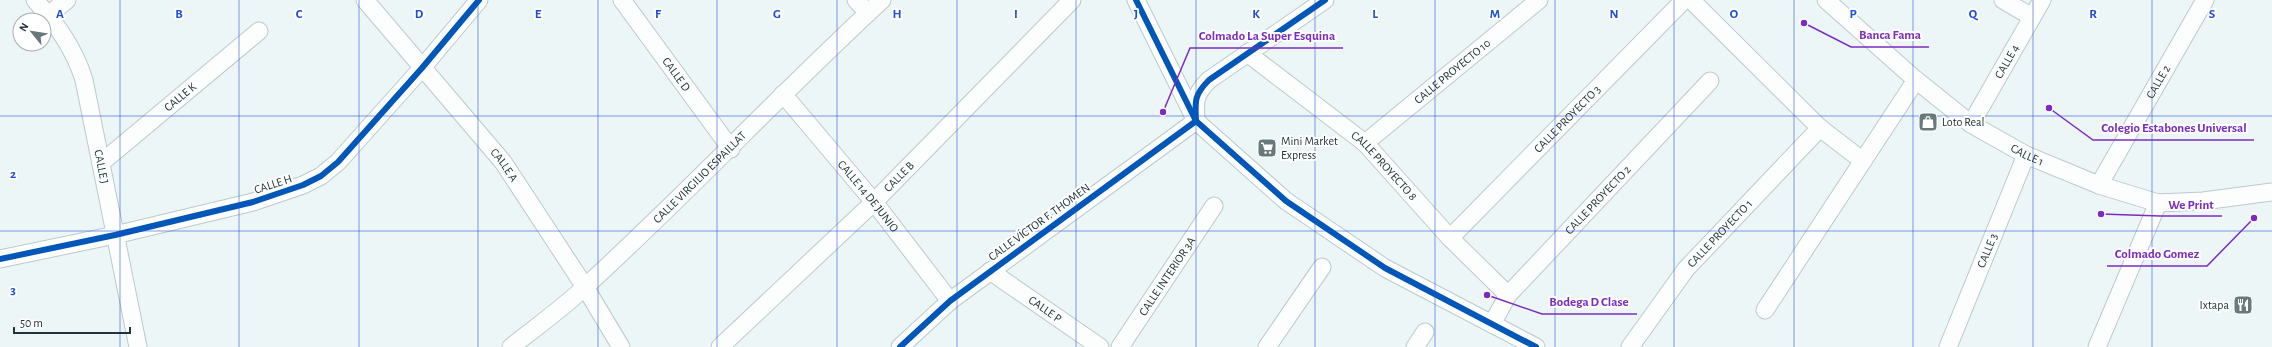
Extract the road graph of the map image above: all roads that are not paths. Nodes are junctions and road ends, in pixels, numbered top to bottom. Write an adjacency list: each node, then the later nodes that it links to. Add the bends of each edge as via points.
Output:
1 (35, 0): 18 (street, CALLE J)
2 (67, 0): 19 (street)
3 (365, 0): 25 (street, CALLE A)
4 (478, 0): 25 (street, CALLE H)
5 (622, 0): 33 (street, CALLE D)
6 (856, 0): 20 (street)
7 (882, 0): 20 (street, CALLE VIRGILIO ESPAILLAT)
8 (1072, 0): 39 (street, CALLE B)
9 (1136, 0): 29 (street)
10 (1325, 0): 24 (street)
11 (1539, 0): 32 (street, CALLE PROYECTO 10)
12 (1684, 0): 43 (street, CALLE PROYECTO 3)
13 (1691, 0): 31 (street)
14 (1826, 0): 26 (street, CALLE 1)
15 (2003, 0): 21 (street)
16 (2042, 0): 21 (street, CALLE 4)
17 (2204, 0): 37 (street, CALLE 2)
18 (45, 12)
19 (52, 12)
20 (868, 13): 28 (street, CALLE VIRGILIO ESPAILLAT)
21 (2032, 17): 30 (street, CALLE 4)
22 (52, 20): 36 (street, CALLE J, via 77,58)
23 (259, 30): 36 (street, CALLE K)
24 (1247, 53): 29 (street, via 1201,88 1195,99); 32 (street, CALLE PROYECTO 8)
25 (422, 68): 42 (street, CALLE H, via 338,162 321,176 253,202); 47 (street, CALLE A, via 503,162)
26 (1916, 80): 30 (street, CALLE 1); 35 (street)
27 (1710, 81): 48 (street, CALLE PROYECTO 2)
28 (783, 94): 33 (street, CALLE VIRGILIO ESPAILLAT); 39 (street, CALLE 14 DE JUNIO)
29 (1196, 121): 46 (street, CALLE VÍCTOR F. THOMEN); 51 (street, via 1286,202 1385,268)
30 (1971, 124): 34 (street, CALLE 1)
31 (1820, 128): 35 (street); 63 (street, CALLE PROYECTO 1, via 1686,269)
32 (1365, 142): 43 (street, CALLE PROYECTO 8)
33 (731, 149): 47 (street, CALLE VIRGILIO ESPAILLAT)
34 (2026, 155): 37 (street, CALLE 1); 64 (street, CALLE 3)
35 (1863, 161): 50 (street)
36 (101, 163): 42 (street, CALLE J)
37 (2100, 185): 40 (street, CALLE 1)
38 (2272, 192): 40 (street, CALLE 1, via 2203,201)
39 (874, 202): 49 (street, CALLE 14 DE JUNIO); 56 (street, CALLE B)
40 (2158, 203): 65 (street)
41 (1214, 206): 59 (street, CALLE INTERIOR 3A)
42 (115, 235): 44 (street, CALLE H); 53 (street, CALLE J)
43 (1450, 238): 48 (street, CALLE PROYECTO 8)
44 (0, 259)
45 (1322, 267): 60 (street)
46 (990, 271): 49 (street, CALLE VÍCTOR F. THOMEN); 58 (street, CALLE P)
47 (585, 287): 54 (street, CALLE VIRGILIO ESPAILLAT); 55 (street, CALLE A)
48 (1508, 295): 51 (street, CALLE PROYECTO 2)
49 (950, 301): 57 (street, CALLE VÍCTOR F. THOMEN)
50 (1765, 310)
51 (1492, 324): 62 (street)
52 (1425, 332): 61 (street)
53 (138, 347)
54 (511, 347)
55 (621, 347)
56 (720, 347)
57 (900, 347)
58 (1100, 347)
59 (1120, 347)
60 (1267, 347)
61 (1415, 347)
62 (1536, 347)
63 (1630, 347)
64 (1948, 347)
65 (2097, 347)

